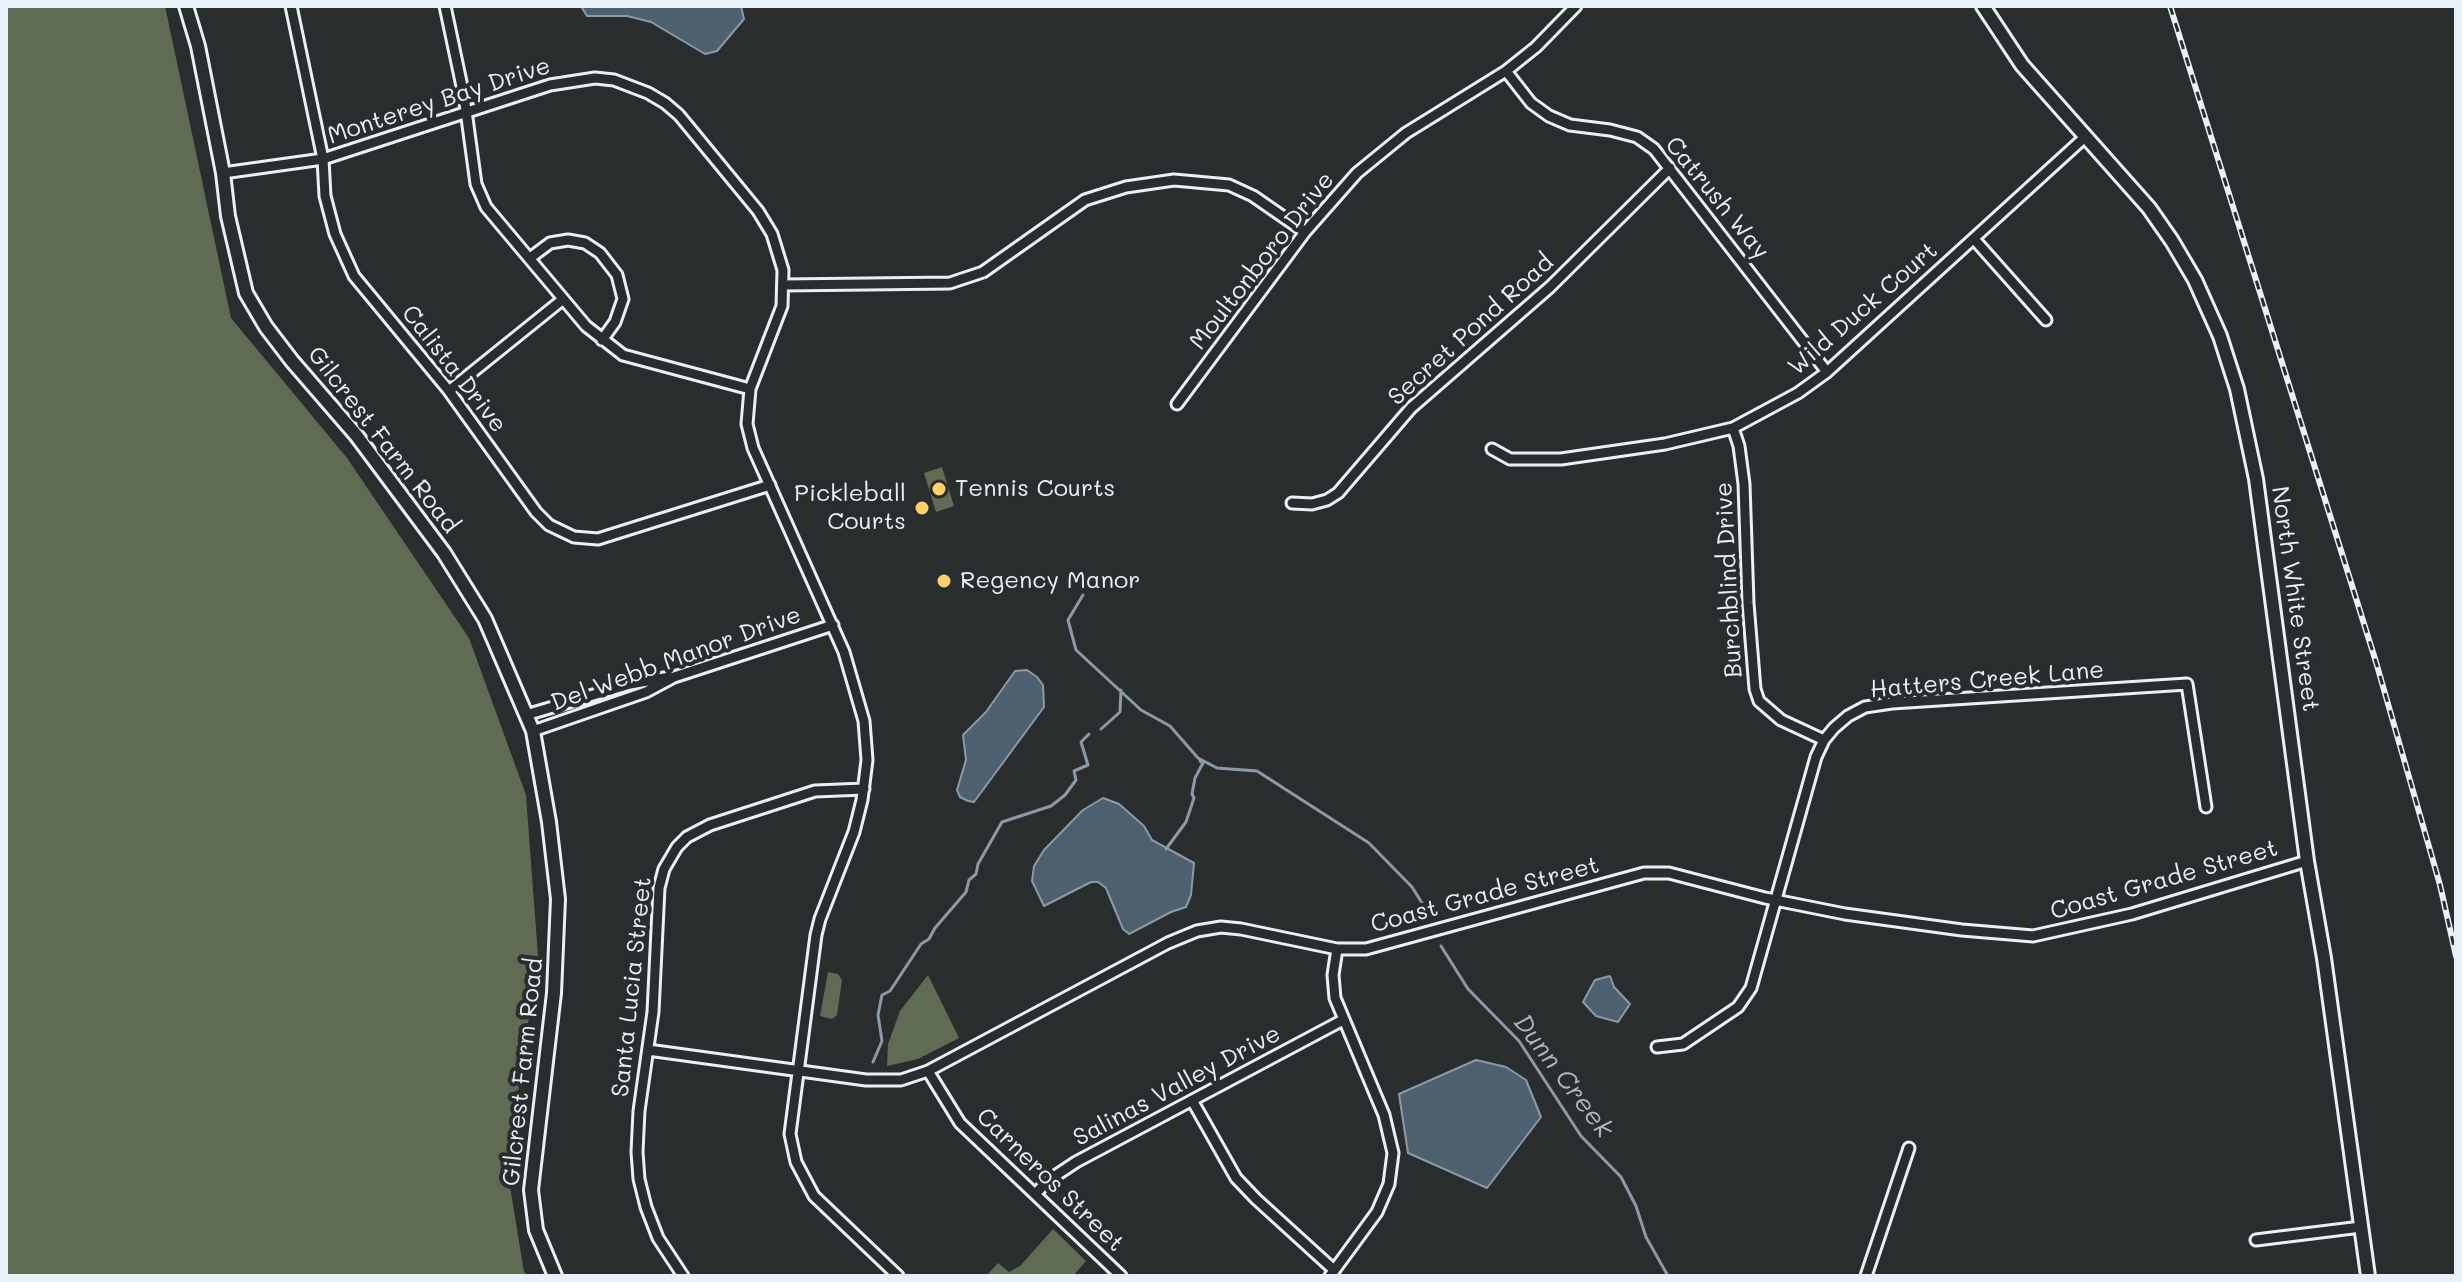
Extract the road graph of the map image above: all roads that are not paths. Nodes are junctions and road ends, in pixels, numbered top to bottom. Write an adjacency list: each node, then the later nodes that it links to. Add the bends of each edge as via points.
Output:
1 (186, 6): 11 (main road, Gilcrest Farm Road)
2 (291, 6): 9 (street, Calista Drive)
3 (445, 6): 7 (street)
4 (1576, 6): 6 (street, Moultonboro Drive)
5 (1983, 6): 8 (main road, North White Street, via 2022,65)
6 (1506, 71): 10 (street, Catrush Way, via 1531,103 1549,116 1637,137); 12 (street, Moultonboro Drive, via 1406,133 1357,173)
7 (466, 114): 9 (street, Monterey Bay Drive); 14 (street, via 478,192); 15 (street, Monterey Bay Drive, via 550,85 595,78 648,93 679,115 758,211 772,234)
8 (2085, 137): 13 (street, Wild Duck Court); 34 (main road, North White Street, via 2172,241 2220,336 2237,389 2249,437)
9 (323, 159): 11 (street, Monterey Bay Drive); 21 (street, Calista Drive, via 335,234 354,276)
10 (1670, 168): 19 (street, Catrush Way); 26 (street, Secret Pond Road, via 1550,287 1411,408 1338,493 1312,504)
11 (223, 173): 29 (main road, Gilcrest Farm Road, via 246,293 283,350 356,435 444,553 485,619)
12 (1305, 232): 15 (street, via 1229,185 1174,180 1085,200 983,272 950,283); 22 (street, Moultonboro Drive)
13 (1974, 239): 17 (street); 19 (street, Wild Duck Court)
14 (530, 258): 16 (street); 18 (street, via 550,243 568,240 600,253 617,275 623,299 620,314)
15 (784, 285): 20 (street, Monterey Bay Drive, via 778,318)
16 (562, 300): 18 (street); 21 (street)
17 (2046, 320)
18 (602, 340): 20 (street, via 623,355)
19 (1827, 372): 23 (street, Wild Duck Court)
20 (750, 389): 25 (street, Monterey Bay Drive, via 747,424)
21 (449, 391): 25 (street, Calista Drive, via 536,512 574,537 615,535)
22 (1177, 404)
23 (1733, 428): 24 (street, Wild Duck Court, via 1561,459 1510,459); 31 (street, Burchblind Drive, via 1744,484 1755,689 1759,701 1781,720)
24 (1492, 449)
25 (770, 485): 27 (street, Monterey Bay Drive)
26 (1292, 503)
27 (833, 625): 28 (street, Del Webb Manor Drive); 32 (street, Monterey Bay Drive, via 864,721)
28 (674, 677): 29 (street, via 630,684); 30 (street, Del Webb Manor Drive)
29 (526, 715): 30 (main road, Gilcrest Farm Road)
30 (533, 731): 48 (main road, Gilcrest Farm Road, via 558,899 554,993 531,1190 536,1230)
31 (1824, 740): 33 (street, Hatters Creek Lane, via 1865,707 2187,684); 35 (street, Hatters Creek Lane)
32 (864, 789): 39 (street, Santa Lucia Street, via 815,791 710,825 677,847 659,888); 40 (street, Monterey Bay Drive, via 854,832 818,927)
33 (2206, 807)
34 (2307, 861): 35 (street, Coast Grade Street, via 2132,914 2033,936 1907,924); 45 (main road, North White Street)
35 (1777, 900): 36 (street, Coast Grade Street, via 1669,873 1644,873 1378,947); 38 (street, Hatters Creek Lane, via 1751,988 1738,1007 1683,1044)
36 (1337, 949): 37 (street, via 1333,989); 41 (street, Coast Grade Street, via 1241,929 1197,931)
37 (1343, 1020): 42 (street, Salinas Valley Drive); 47 (street, via 1384,1115 1393,1153 1389,1184 1377,1212)
38 (1657, 1047)
39 (648, 1050): 40 (street, Coast Grade Street); 49 (street, Santa Lucia Street, via 637,1132 639,1179 658,1238)
40 (797, 1071): 41 (street, Coast Grade Street, via 887,1081); 50 (street, Monterey Bay Drive, via 790,1134 802,1177 814,1196)
41 (928, 1071): 44 (street, Carneros Street, via 960,1123)
42 (1193, 1102): 44 (street, Salinas Valley Drive, via 1061,1171); 47 (street, via 1244,1187)
43 (1909, 1148): 52 (street)
44 (1035, 1194): 51 (street, Carneros Street)
45 (2361, 1227): 46 (street); 53 (main road, North White Street)
46 (2256, 1240)
47 (1332, 1273)
48 (555, 1276)
49 (683, 1276)
50 (898, 1276)
51 (1121, 1276)
52 (1866, 1276)
53 (2368, 1276)

